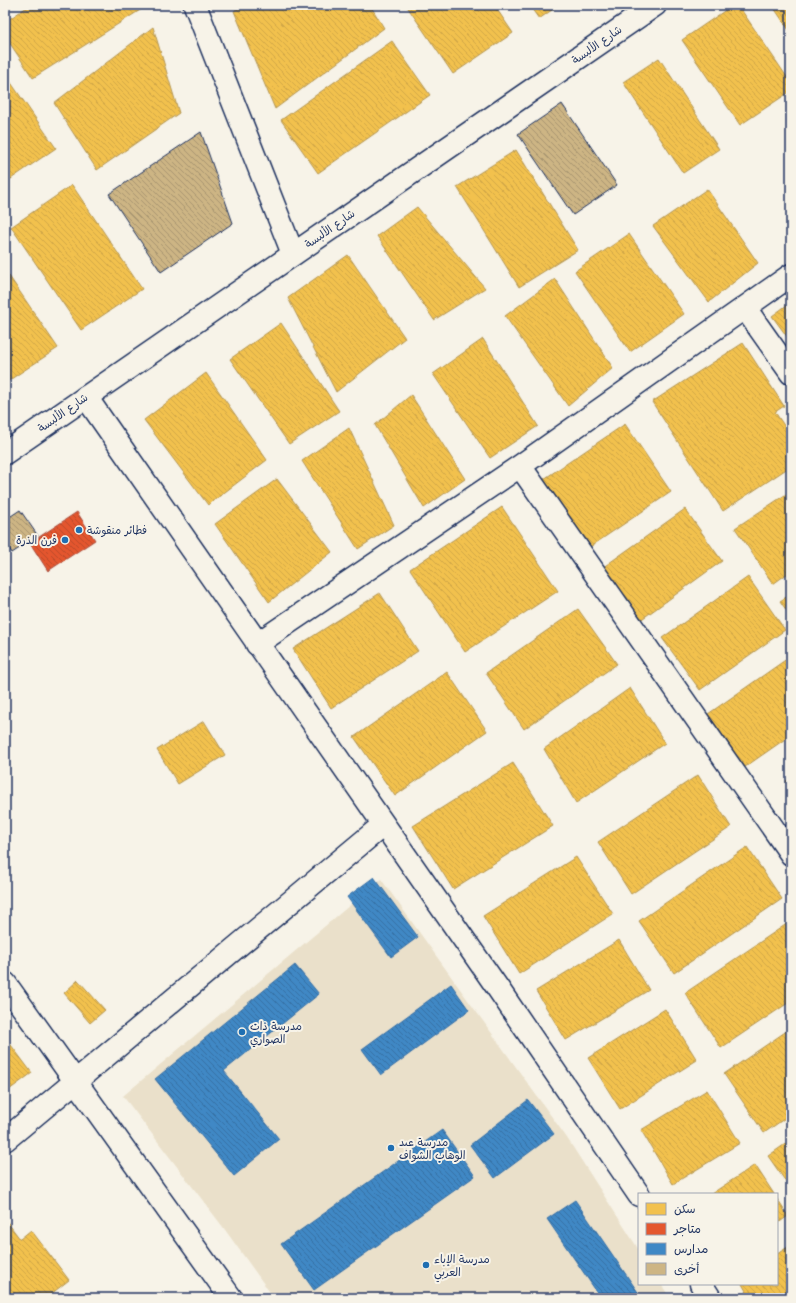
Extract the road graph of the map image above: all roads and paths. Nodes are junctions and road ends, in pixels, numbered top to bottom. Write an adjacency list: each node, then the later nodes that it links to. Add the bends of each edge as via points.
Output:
1 (195, 5): 3 (street)
2 (655, 5): 3 (street, شارع الألبسة)
3 (293, 254): 7 (street, شارع الألبسة)
4 (791, 275): 5 (street)
5 (745, 308): 6 (street); 9 (street)
6 (791, 373)
7 (86, 397): 8 (street, شارع الألبسة); 10 (street)
8 (5, 452)
9 (520, 466): 10 (street); 12 (street)
10 (257, 644): 11 (street)
11 (383, 825): 14 (street); 16 (street)
12 (791, 854)
13 (5, 983): 14 (street)
14 (75, 1082): 15 (street); 18 (street)
15 (5, 1140)
16 (638, 1194)
17 (702, 1285): 19 (street)
18 (231, 1298)
19 (710, 1298)

